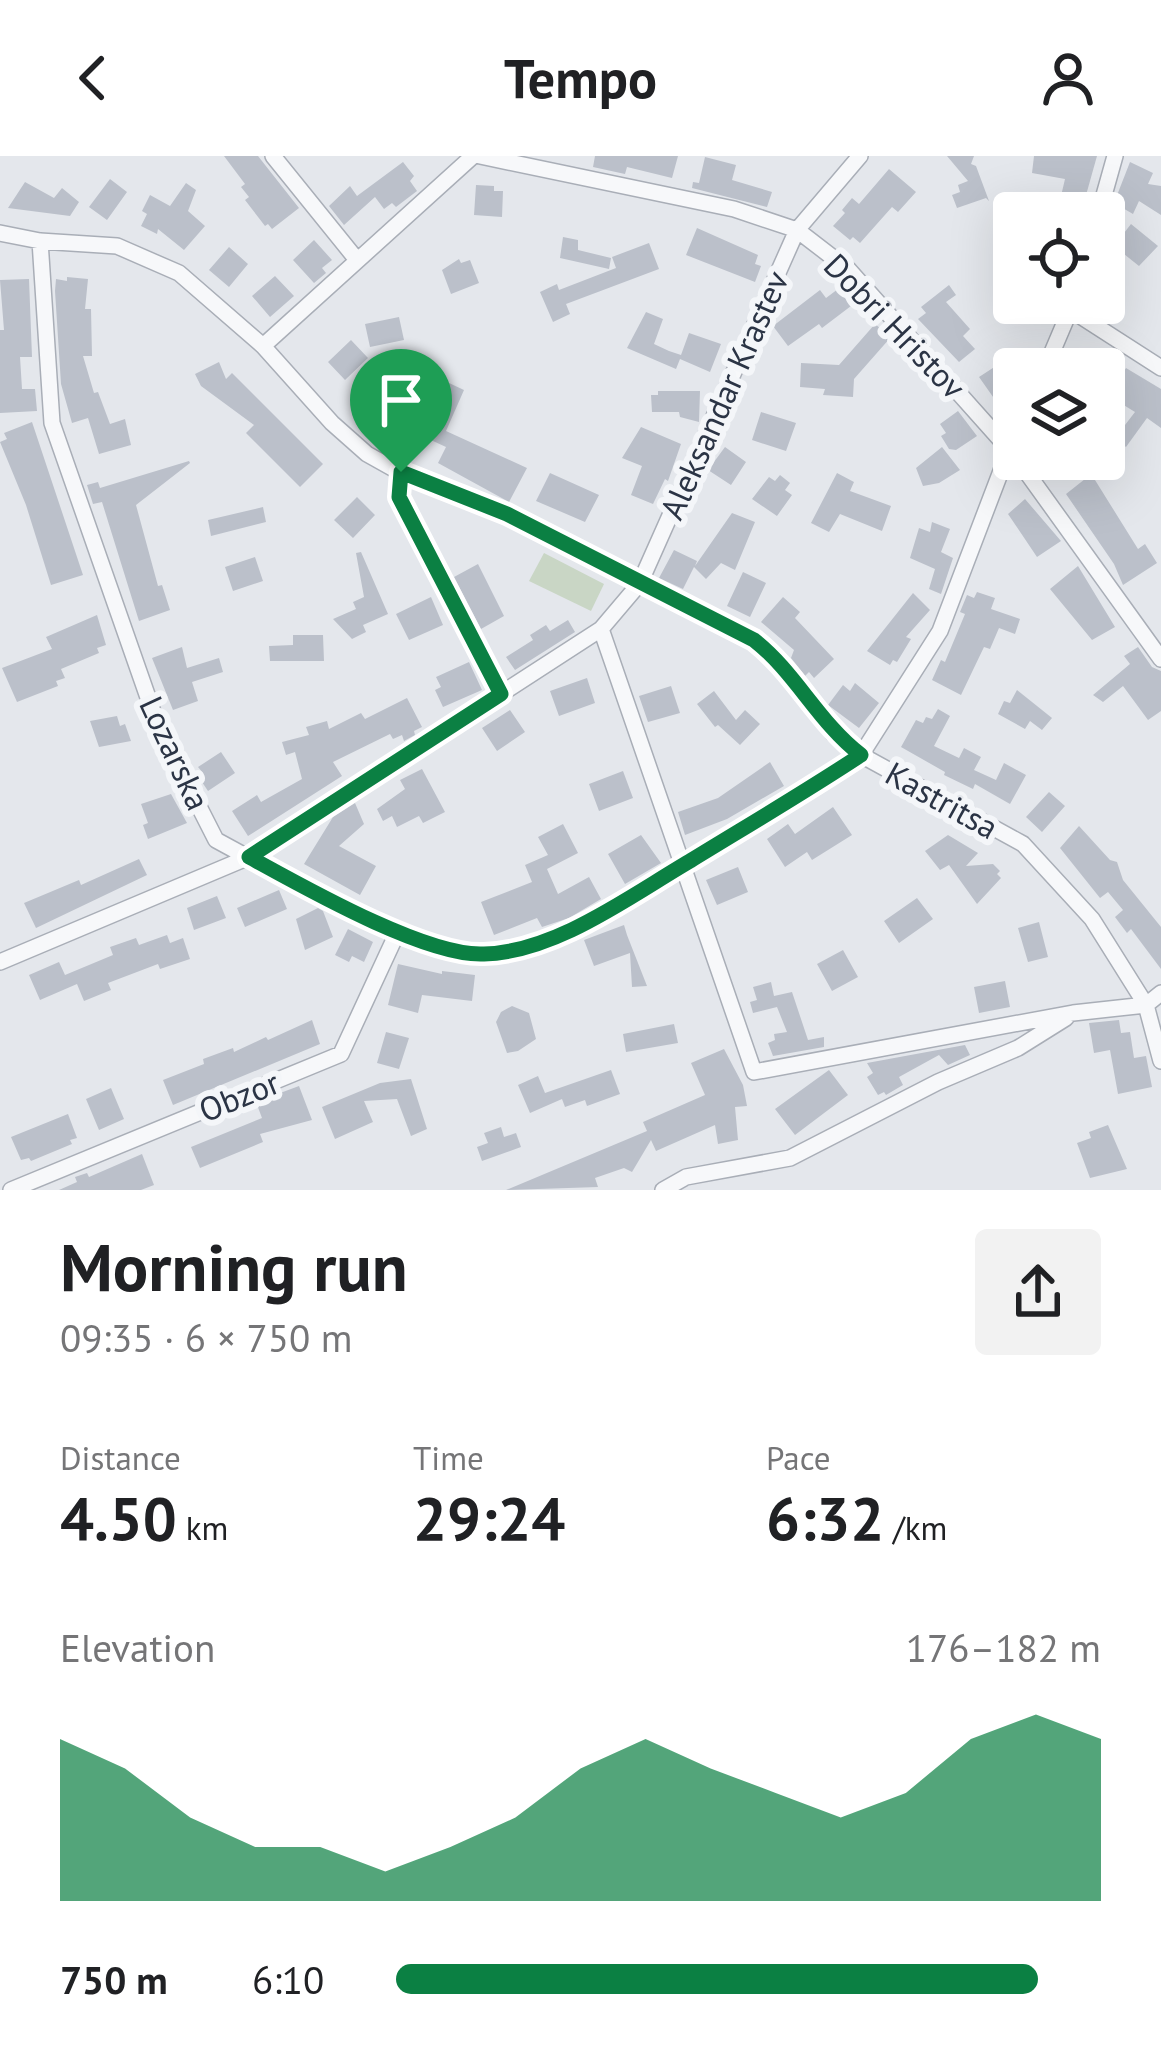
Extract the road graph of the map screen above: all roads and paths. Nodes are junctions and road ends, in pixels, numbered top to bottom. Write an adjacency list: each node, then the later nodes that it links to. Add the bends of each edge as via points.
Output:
1 (273, 156): 9 (street)
2 (476, 156): 6 (street, Dobri Hristov, via 734,209); 9 (street)
3 (860, 156): 6 (street, Aleksandar Krastev)
4 (1115, 156): 5 (street)
5 (1105, 192)
6 (797, 230): 13 (street, Dobri Hristov, via 849,270); 17 (street, Aleksandar Krastev)
7 (0, 233): 8 (street, Kastritsa)
8 (40, 242): 11 (street, Kastritsa, via 117,246 179,273); 22 (street, Lozarska, via 52,424 158,726 216,840)
9 (357, 260): 11 (street)
10 (1097, 324): 12 (street)
11 (262, 346): 14 (street, Kastritsa, via 332,424)
12 (1161, 368)
13 (993, 428)
14 (401, 472): 17 (street, Kastritsa, via 507,514); 20 (street, via 399,497)
15 (1001, 480): 21 (street, via 940,631)
16 (1034, 480): 19 (street, Dobri Hristov)
17 (640, 583): 18 (street, Aleksandar Krastev); 21 (street, Kastritsa, via 775,656 833,733)
18 (601, 629): 20 (street, Aleksandar Krastev); 23 (street)
19 (1161, 658)
20 (501, 694): 22 (street, Aleksandar Krastev)
21 (861, 755): 23 (street, Lozarska); 27 (street, Kastritsa, via 1023,844 1092,920)
22 (249, 857): 24 (street, Lozarska); 25 (street, Aleksandar Krastev)
23 (681, 866): 24 (street, Lozarska, via 581,926 512,950 482,955); 28 (street, via 754,1072)
24 (398, 931): 30 (street, Obzor, via 340,1054)
25 (0, 962)
26 (1161, 993): 27 (street)
27 (1146, 1005): 28 (street); 29 (street, Kastritsa)
28 (1073, 1013): 31 (street, via 1018,1048 790,1158 686,1177)
29 (1161, 1061)
30 (11, 1190)
31 (663, 1190)

